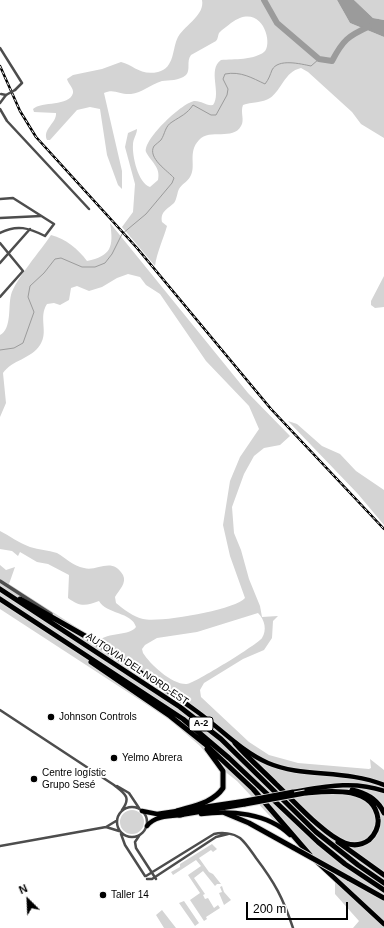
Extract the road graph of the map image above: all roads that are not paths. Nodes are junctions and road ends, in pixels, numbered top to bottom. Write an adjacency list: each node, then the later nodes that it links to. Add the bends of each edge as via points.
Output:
1 (0, 48): 3 (street, bridge, via 22,83 20,88)
2 (0, 93): 3 (street); 4 (street)
3 (6, 95): 4 (street)
4 (1, 102): 5 (street)
5 (1, 110): 7 (street, via 7,121)
6 (0, 199): 8 (street, via 13,198)
7 (88, 209)
8 (41, 216): 9 (street); 10 (street, via 54,224 46,236)
9 (0, 218)
10 (30, 229): 11 (street, via 22,227); 13 (street)
11 (0, 232)
12 (0, 243): 13 (street)
13 (8, 254): 14 (street); 15 (street, via 23,271)
14 (0, 263)
15 (0, 297)
16 (0, 581): 19 (street)
17 (0, 588): 19 (highway); 48 (highway, AUTOVIA DEL NORD-EST / A-2, via 186,712 221,739 316,832)
18 (0, 599): 20 (highway, AUTOVIA DEL NORD-EST / A-2)
19 (85, 636): 23 (highway, via 173,693)
20 (84, 655): 22 (highway); 49 (highway, AUTOVIA DEL NORD-EST / A-2, via 115,673 196,729 318,842)
21 (0, 710): 24 (street)
22 (194, 735): 30 (highway, via 220,766 224,783 220,793 214,797); 42 (highway, via 253,789)
23 (235, 742): 25 (highway, via 267,762 283,768 344,774); 34 (highway)
24 (114, 785): 28 (street, via 127,799); 29 (street, via 129,793)
25 (384, 785)
26 (305, 791): 27 (highway, via 346,784); 30 (highway, bridge); 32 (highway, via 360,792 374,799); 34 (highway, via 340,791 359,795 372,806 378,822 370,839 354,845 339,840)
27 (384, 791)
28 (122, 810): 29 (street, via 131,807); 33 (street)
29 (141, 810): 30 (highway, via 157,814); 35 (street, via 147,818)
30 (178, 813): 31 (highway); 35 (highway, via 151,821)
31 (224, 813): 42 (highway, via 269,821 288,832); 50 (highway, bridge, via 249,823)
32 (384, 813)
33 (116, 821): 36 (street); 37 (street)
34 (316, 821): 45 (highway, via 328,835)
35 (147, 826): 39 (street)
36 (106, 827): 37 (street); 40 (street)
37 (119, 832): 39 (street, via 130,838); 47 (street)
38 (230, 834): 41 (street, via 214,834); 43 (street, via 216,837); 52 (street, via 240,838 270,876 280,893)
39 (139, 836): 44 (street, via 136,839 136,848)
40 (0, 846)
41 (185, 852): 43 (street, via 173,862); 44 (street)
42 (310, 855): 51 (highway)
43 (174, 864): 46 (street)
44 (152, 872): 46 (street); 47 (street)
45 (384, 875)
46 (155, 877): 47 (street)
47 (147, 878)
48 (384, 883)
49 (384, 890)
50 (384, 898)
51 (384, 924)
52 (293, 928)

